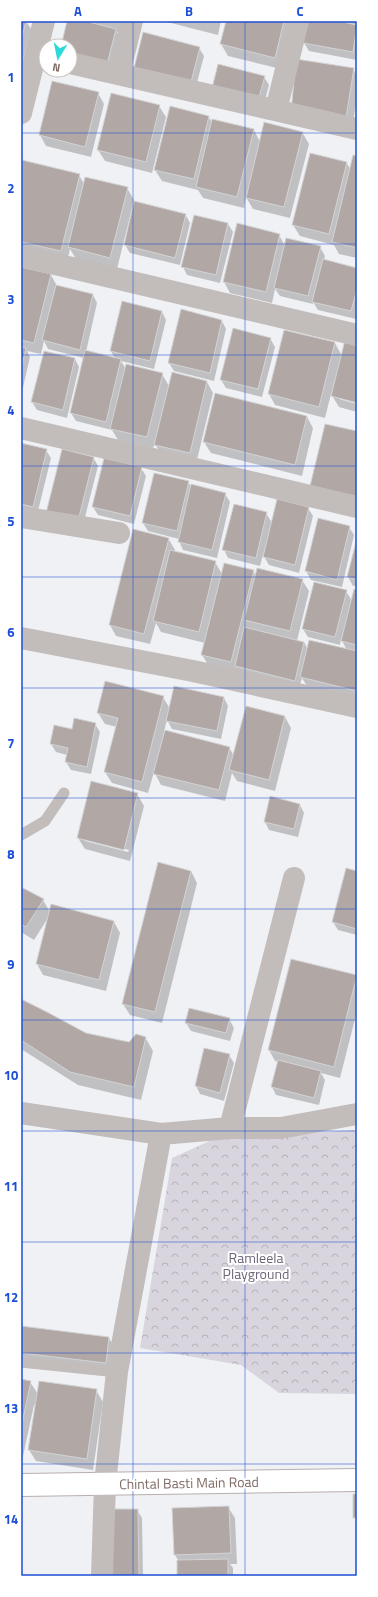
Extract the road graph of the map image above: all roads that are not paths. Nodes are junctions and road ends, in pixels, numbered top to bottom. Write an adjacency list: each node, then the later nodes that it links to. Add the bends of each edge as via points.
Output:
1 (44, 21): 4 (street)
2 (132, 21): 7 (street)
3 (298, 21): 8 (street)
4 (43, 38)
5 (38, 65): 9 (street)
6 (78, 65): 7 (street)
7 (119, 74): 8 (street)
8 (276, 110): 10 (street)
9 (21, 113)
10 (357, 129)
11 (21, 256): 12 (street)
12 (357, 335)
13 (21, 428): 14 (street)
14 (357, 506)
15 (21, 517): 16 (street)
16 (119, 533)
17 (21, 638): 18 (street)
18 (357, 707)
19 (64, 793): 20 (lane, via 45,821)
20 (21, 836)
21 (294, 878): 24 (street)
22 (21, 1113): 25 (street)
23 (357, 1114): 24 (street, via 281,1128)
24 (230, 1128): 25 (street)
25 (161, 1134): 27 (street)
26 (21, 1362): 27 (lane)
27 (117, 1372): 29 (street)
28 (357, 1480): 29 (street, Chintal Basti Main Road)
29 (105, 1484): 30 (street, Chintal Basti Main Road); 31 (street)
30 (21, 1485)
31 (102, 1576)

